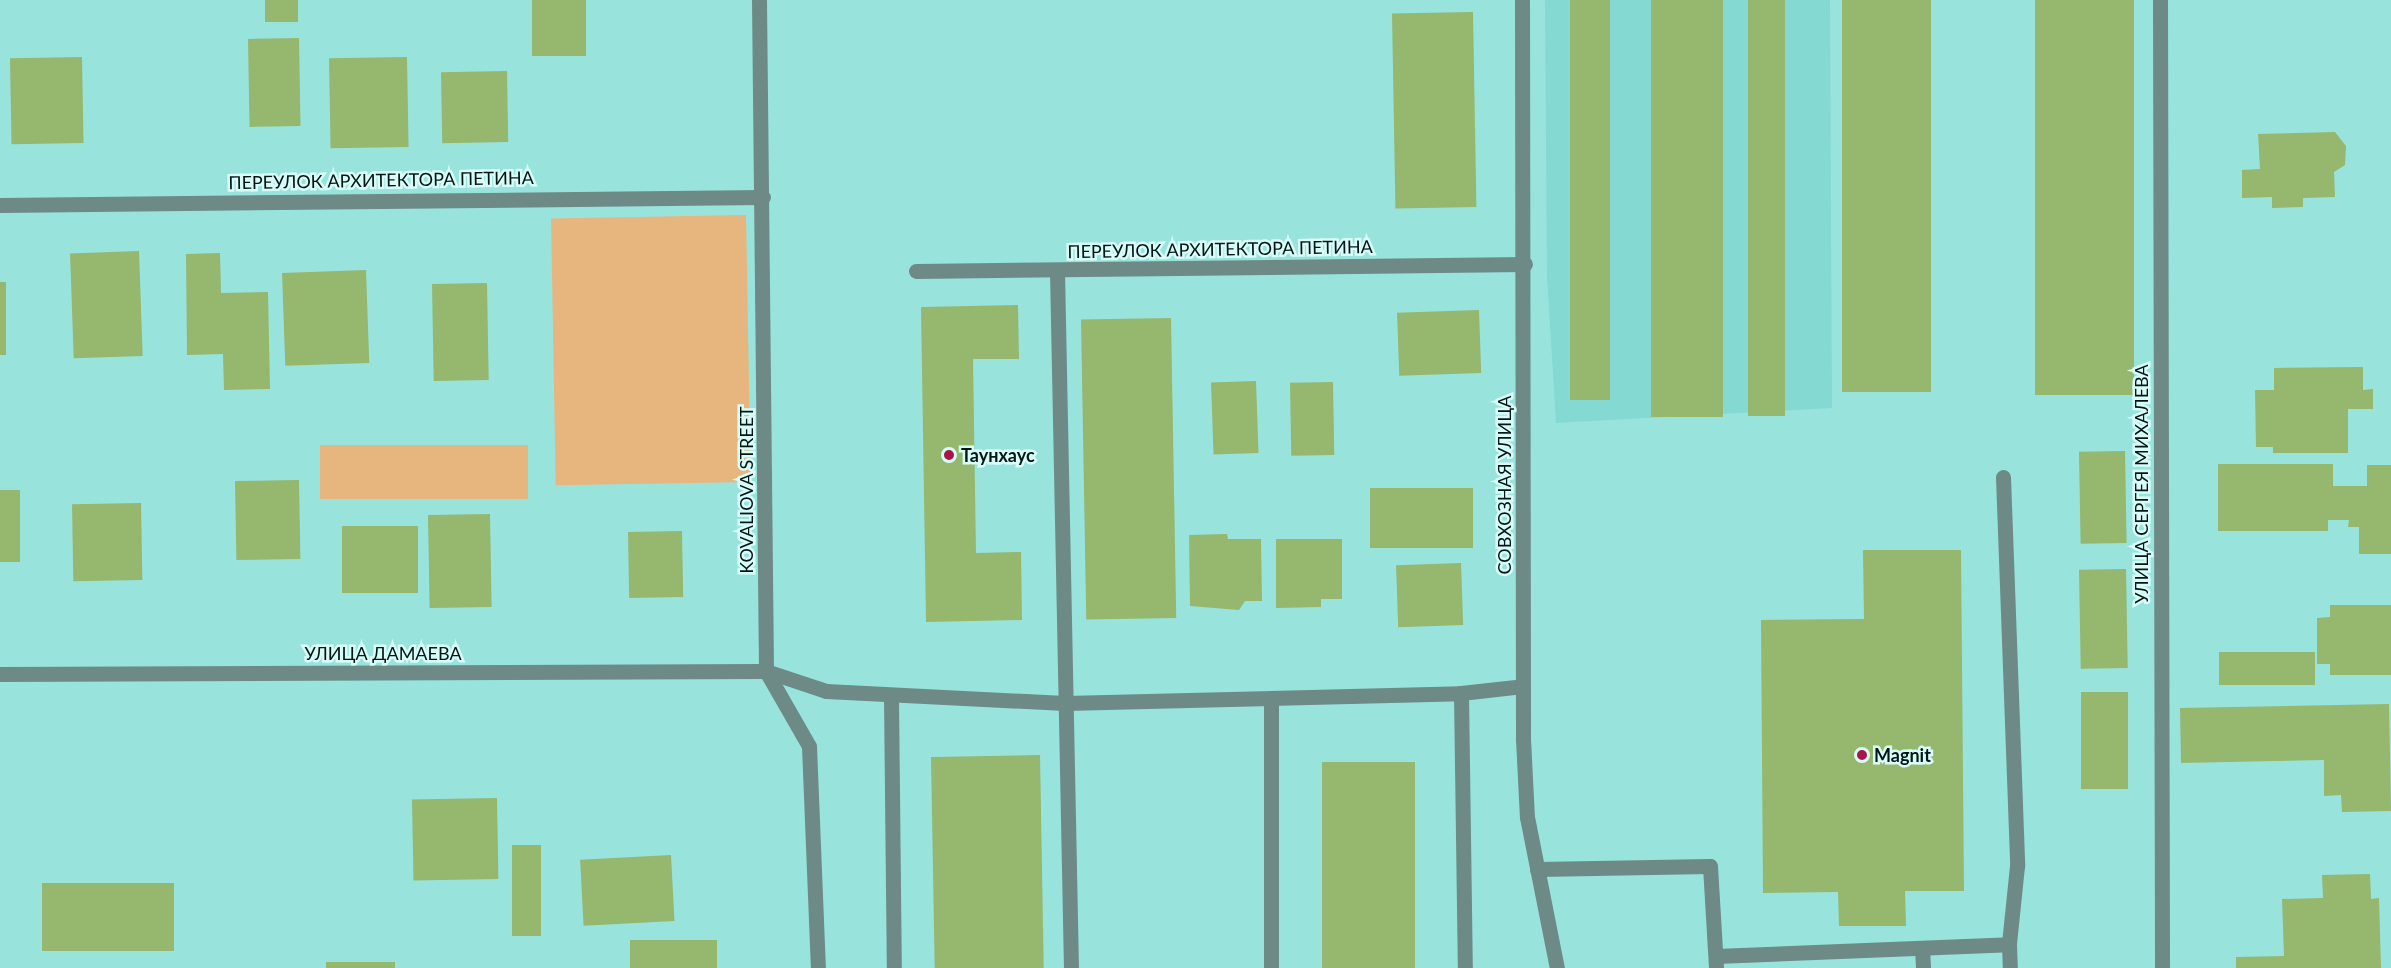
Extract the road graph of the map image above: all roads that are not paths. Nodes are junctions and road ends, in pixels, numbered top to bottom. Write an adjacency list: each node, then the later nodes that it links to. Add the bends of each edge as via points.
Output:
1 (759, 0): 4 (street, KOVALIOVA STREET)
2 (1522, 0): 6 (street, СОВХОЗНАЯ УЛИЦА)
3 (2160, 0): 31 (street, УЛИЦА СЕРГЕЯ МИХАЛЕВА)
4 (763, 198): 5 (street, ПЕРЕУЛОК АРХИТЕКТОРА ПЕТИНА); 10 (street, KOVALIOVA STREET)
5 (0, 205)
6 (1525, 264): 8 (street, ПЕРЕУЛОК АРХИТЕКТОРА ПЕТИНА); 12 (street, СОВХОЗНАЯ УЛИЦА)
7 (916, 271): 8 (street, ПЕРЕУЛОК АРХИТЕКТОРА ПЕТИНА)
8 (1057, 271): 16 (street)
9 (2003, 477): 18 (street, via 2017,866)
10 (766, 671): 11 (street, УЛИЦА ДАМАЕВА); 14 (street, УЛИЦА ДАМАЕВА, via 826,691); 22 (street, KOVALIOVA STREET, via 809,746)
11 (0, 674)
12 (1523, 686): 13 (street, УЛИЦА ДАМАЕВА); 17 (street, СОВХОЗНАЯ УЛИЦА, via 1527,817)
13 (1461, 693): 15 (street, УЛИЦА ДАМАЕВА); 26 (street)
14 (891, 697): 16 (street, УЛИЦА ДАМАЕВА); 23 (street)
15 (1271, 699): 16 (street, УЛИЦА ДАМАЕВА); 25 (street)
16 (1065, 703): 24 (street)
17 (1537, 869): 21 (street, via 1710,866); 27 (street, СОВХОЗНАЯ УЛИЦА)
18 (2009, 944): 19 (street); 30 (street)
19 (1922, 948): 20 (street); 29 (street)
20 (1826, 952): 21 (street); 28 (street)
21 (1716, 962)
22 (818, 968)
23 (894, 968)
24 (1071, 968)
25 (1271, 968)
26 (1465, 968)
27 (1557, 968)
28 (1827, 968)
29 (1923, 968)
30 (2010, 968)
31 (2162, 968)

